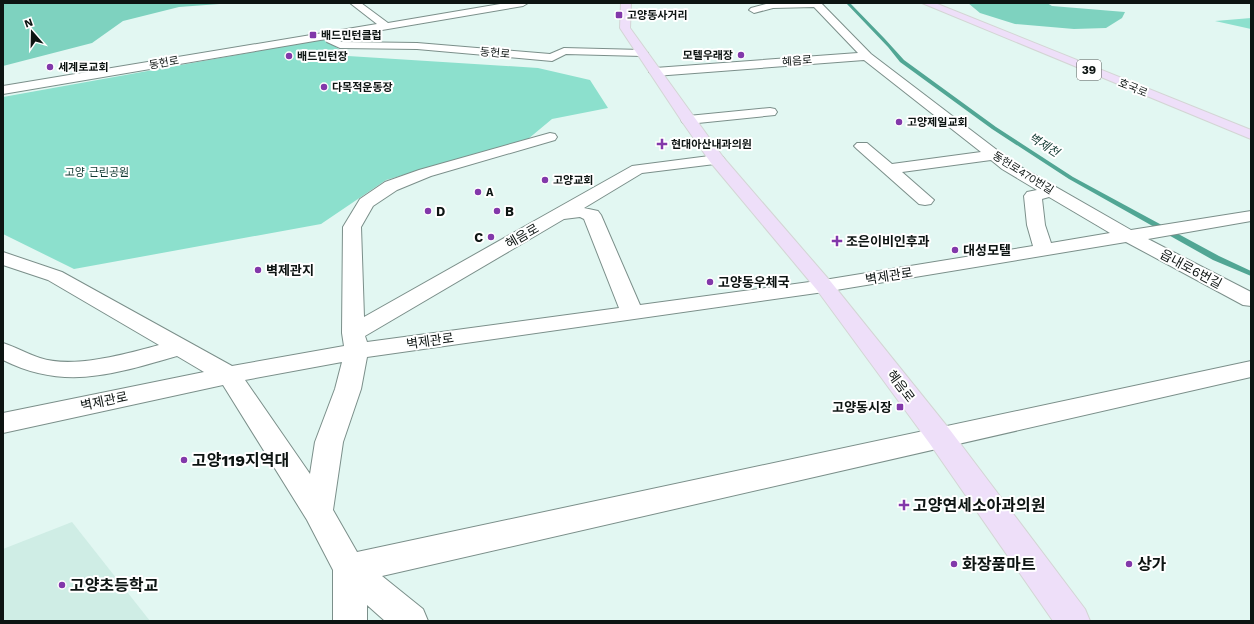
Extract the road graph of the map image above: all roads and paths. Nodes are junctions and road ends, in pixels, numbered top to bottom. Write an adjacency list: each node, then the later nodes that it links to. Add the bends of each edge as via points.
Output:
1 (355, 3): 9 (street)
2 (523, 3): 9 (street, 동헌로)
3 (626, 3): 11 (main road, 혜음로, via 625,28)
4 (927, 3): 18 (main road, 호국로 / 39)
5 (943, 3): 17 (main road, 호국로 / 39)
6 (772, 4): 7 (street); 8 (street)
7 (816, 4): 12 (street, 동헌로470번길)
8 (754, 10)
9 (386, 26): 10 (street, 동헌로)
10 (325, 36): 11 (street, 동헌로, via 340,45 417,46 552,58 564,51); 14 (street, 동헌로)
11 (642, 52): 13 (main road, 혜음로)
12 (867, 56): 13 (street, 혜음로); 21 (street, 동헌로470번길)
13 (655, 72): 16 (main road, 혜음로)
14 (3, 90)
15 (770, 112): 16 (street)
16 (688, 120): 22 (main road, 혜음로)
17 (1251, 127)
18 (1251, 135)
19 (550, 137): 34 (street, via 424,173 391,186 366,203 352,227)
20 (862, 146): 23 (street)
21 (994, 155): 23 (street); 24 (street, 동헌로470번길)
22 (717, 160): 26 (street, 혜음로, via 638,169); 31 (main road, 혜음로)
23 (888, 168): 25 (street)
24 (1051, 191): 28 (street, 동헌로470번길); 29 (street, via 1033,196 1036,225)
25 (924, 200)
26 (559, 214): 33 (street, via 580,212 592,215); 34 (street, 혜음로)
27 (1250, 216): 28 (street, 벽제관로)
28 (1138, 235): 29 (street, 벽제관로); 32 (street, 읍내로6번길)
29 (1044, 251): 31 (street, 벽제관로)
30 (3, 258): 35 (street, via 55,276)
31 (824, 286): 33 (street, 벽제관로); 40 (main road, 혜음로)
32 (1251, 300)
33 (632, 313): 34 (street, 벽제관로)
34 (355, 342): 38 (street, 벽제관로); 41 (street, via 348,389 330,442)
35 (179, 347): 36 (street, via 129,361 80,370 39,367); 38 (street)
36 (3, 351)
37 (1251, 369): 40 (street)
38 (230, 375): 39 (street, 벽제관로); 41 (street)
39 (3, 422)
40 (940, 437): 42 (street); 45 (main road, 혜음로)
41 (318, 510): 42 (street)
42 (349, 569): 43 (street); 44 (street)
43 (350, 621)
44 (411, 621)
45 (1074, 621)

